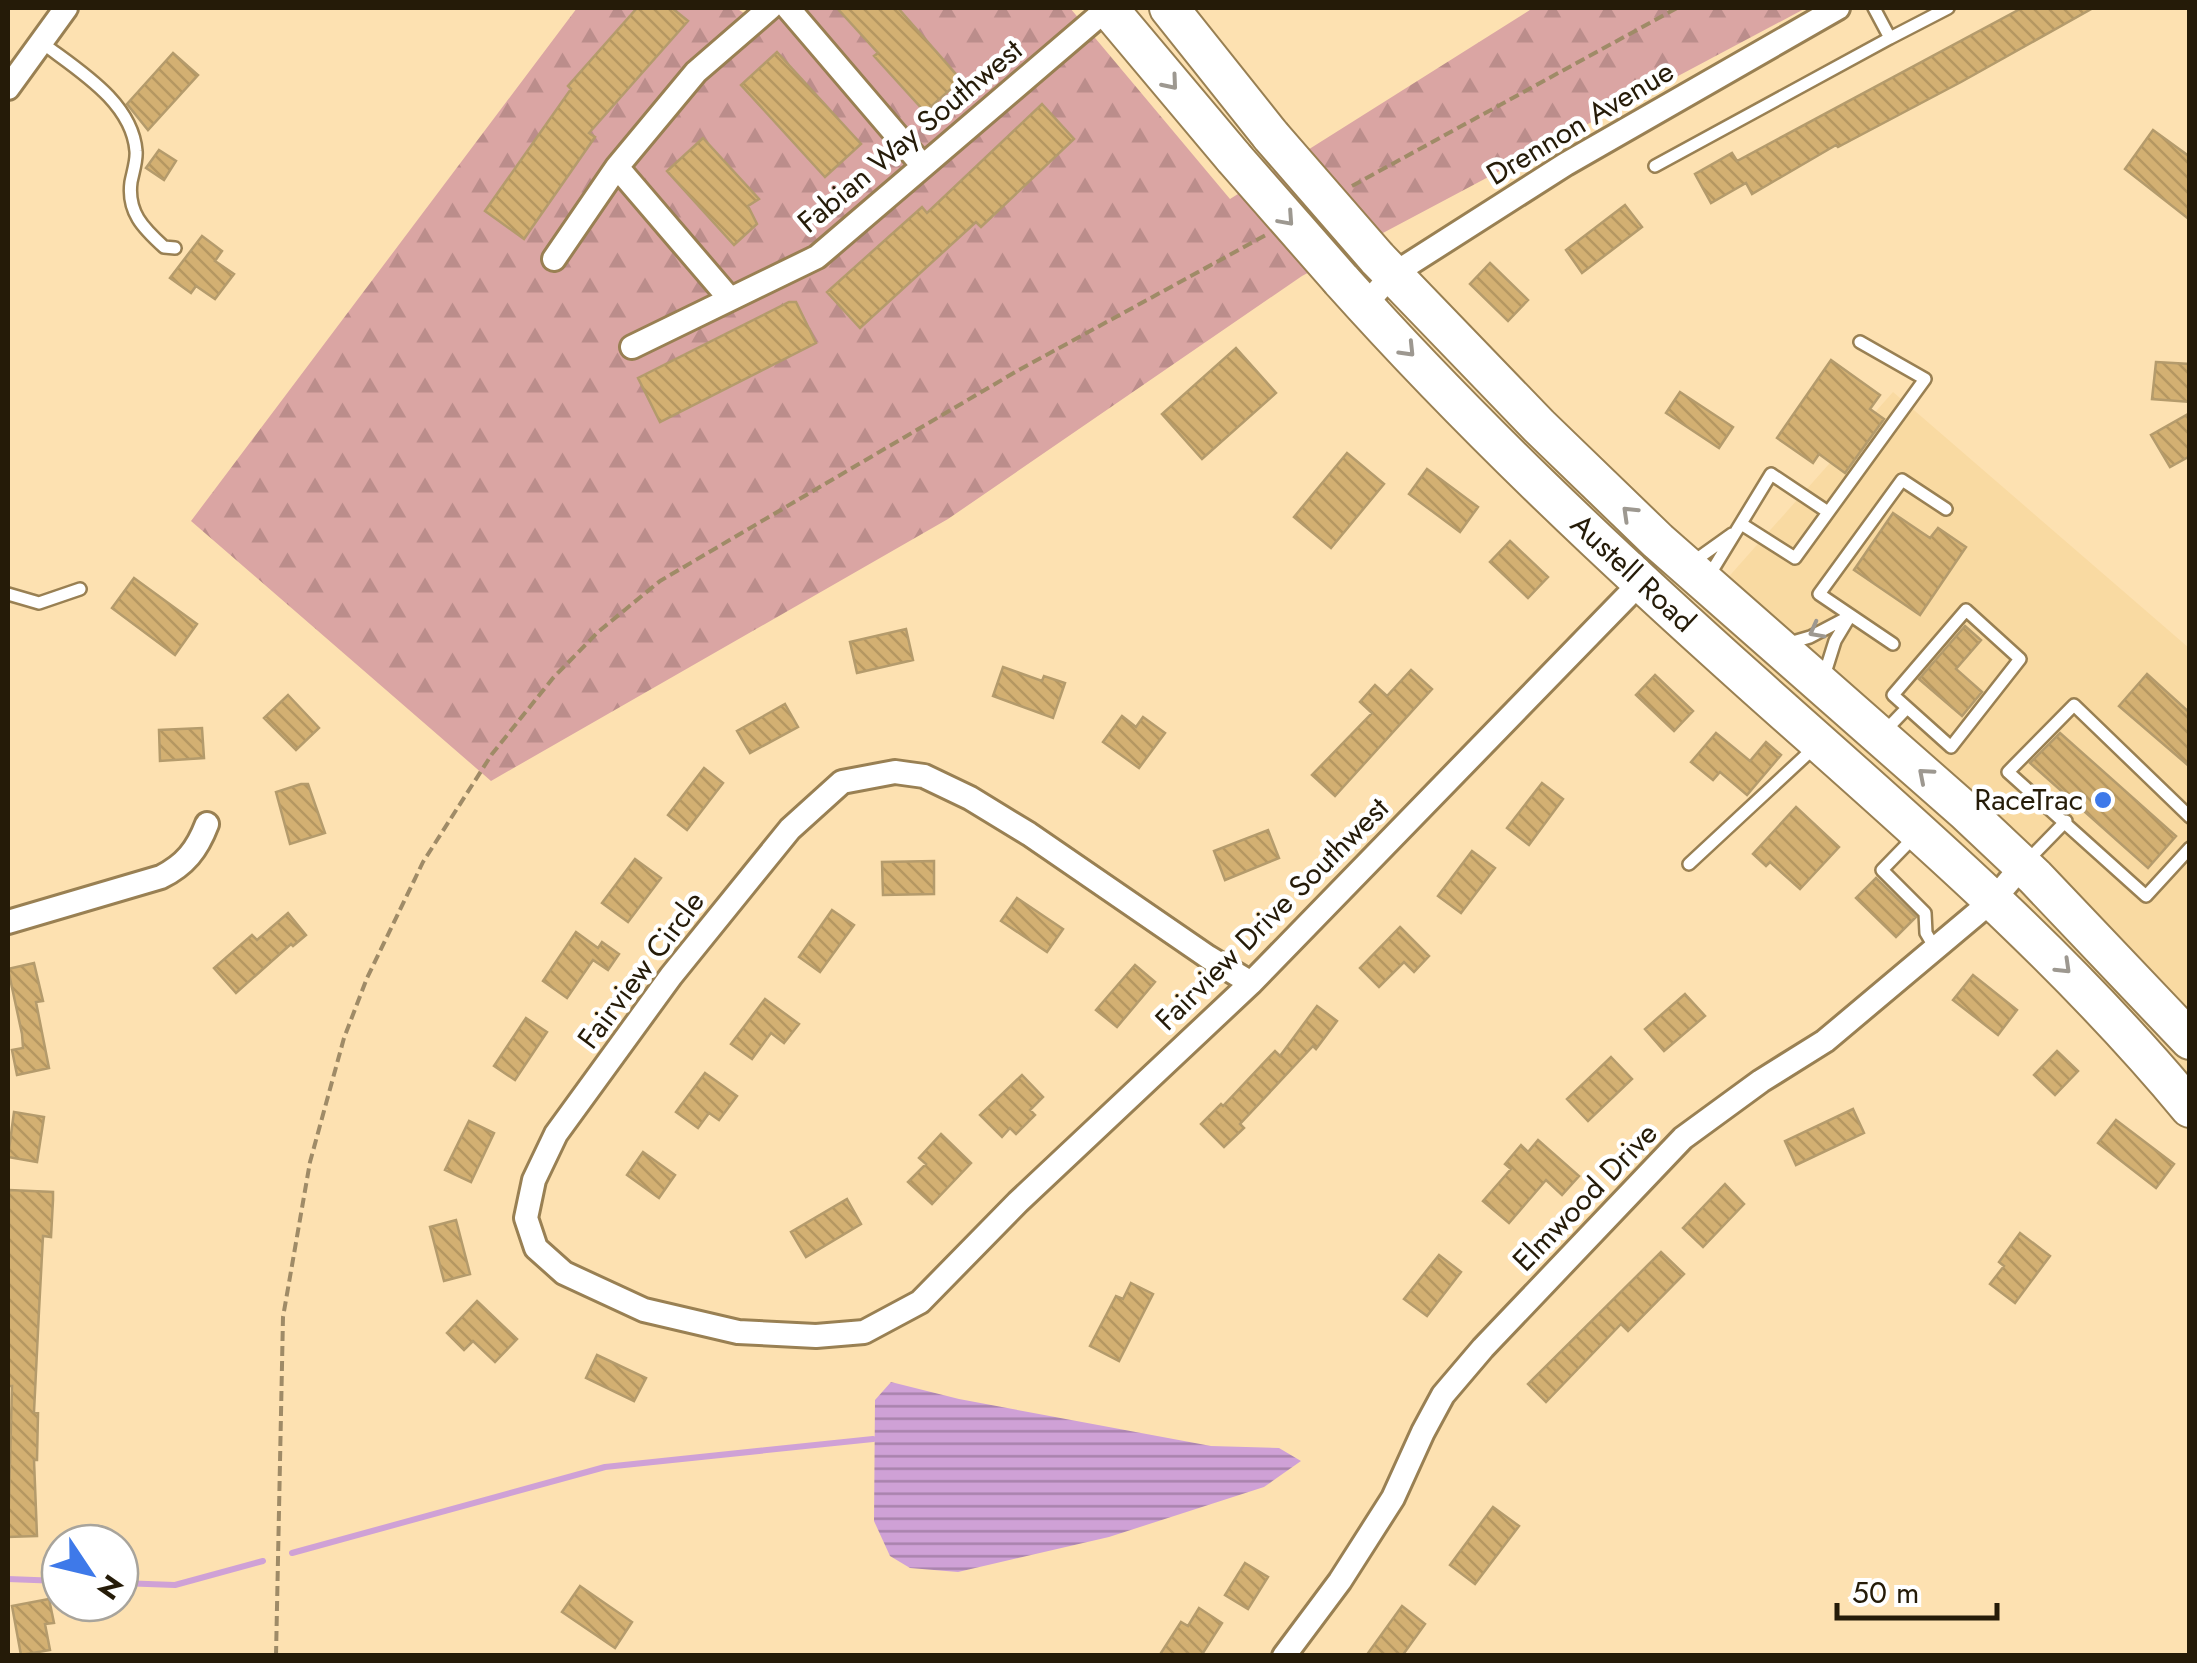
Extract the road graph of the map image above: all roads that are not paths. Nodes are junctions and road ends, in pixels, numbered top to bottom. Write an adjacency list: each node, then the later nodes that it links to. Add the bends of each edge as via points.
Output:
1 (66, 8): 10 (street)
2 (770, 8): 14 (street, via 696,72)
3 (788, 8): 12 (street)
4 (1108, 8): 12 (street, Fabian Way Southwest); 18 (main road, Austell Road, one-way to 18, bridge)
5 (1168, 8): 17 (main road, Austell Road, bridge)
6 (1838, 8): 17 (street, Drennon Avenue)
7 (1874, 8): 9 (lane)
8 (1948, 8): 9 (lane)
9 (1890, 38): 13 (lane)
10 (40, 42): 11 (street); 15 (lane, via 110,95 136,151 132,210 164,247)
11 (11, 76)
12 (923, 166): 19 (street, Fabian Way Southwest, via 817,257)
13 (1655, 166)
14 (618, 167): 16 (street); 19 (street)
15 (175, 248)
16 (554, 259)
17 (1384, 266): 18 (street, Drennon Avenue); 25 (main road, Austell Road, one-way to 17)
18 (1353, 292): 26 (main road, Austell Road, one-way to 26)
19 (730, 299): 21 (street, Fabian Way Southwest)
20 (1860, 342): 23 (lane, via 1925,379)
21 (632, 347)
22 (1946, 509): 29 (lane, via 1902,480 1819,594)
23 (1828, 512): 24 (lane, via 1795,558); 24 (lane, via 1771,474)
24 (1743, 525): 25 (lane); 25 (lane)
25 (1696, 574): 31 (main road, Austell Road)
26 (1640, 582): 35 (main road, Austell Road); 46 (street, Fairview Drive Southwest)
27 (80, 590): 28 (lane, via 39,603)
28 (8, 594)
29 (1850, 616): 30 (lane); 31 (lane, one-way to 31); 32 (lane)
30 (1894, 644)
31 (1777, 646): 32 (main road, Austell Road)
32 (1822, 685): 34 (main road, Austell Road)
33 (1907, 708): 33 (lane, via 1951,747 2020,660 1966,610 1893,696); 34 (lane)
34 (1880, 736): 42 (main road, Austell Road, one-way to 34)
35 (1820, 743): 39 (main road, Austell Road); 41 (lane)
36 (2190, 817): 37 (lane, via 2074,706 2008,772)
37 (2066, 822): 40 (lane, via 2146,896); 42 (lane)
38 (207, 824): 44 (street, via 180,867 160,877)
39 (1919, 832): 43 (main road, Austell Road); 45 (lane, via 1882,870 1925,912)
40 (2190, 848)
41 (1689, 864)
42 (2022, 865): 43 (street, Elmwood Drive); 47 (main road, Austell Road)
43 (1994, 899): 45 (street, Elmwood Drive); 48 (main road, Austell Road, one-way to 48, via 2076,979)
44 (8, 922)
45 (1936, 949): 50 (street, Elmwood Drive, via 1825,1041 1683,1138 1482,1348 1443,1395 1393,1498)
46 (1251, 983): 49 (street, Fairview Drive Southwest); 49 (street, Fairview Circle, via 1030,834 924,776 895,772 842,782 790,829 556,1134 534,1180 526,1218 536,1248 564,1273 644,1310 738,1332 864,1332 920,1302)
47 (2190, 1040)
48 (2190, 1108)
49 (940, 1281)
50 (1284, 1656)

